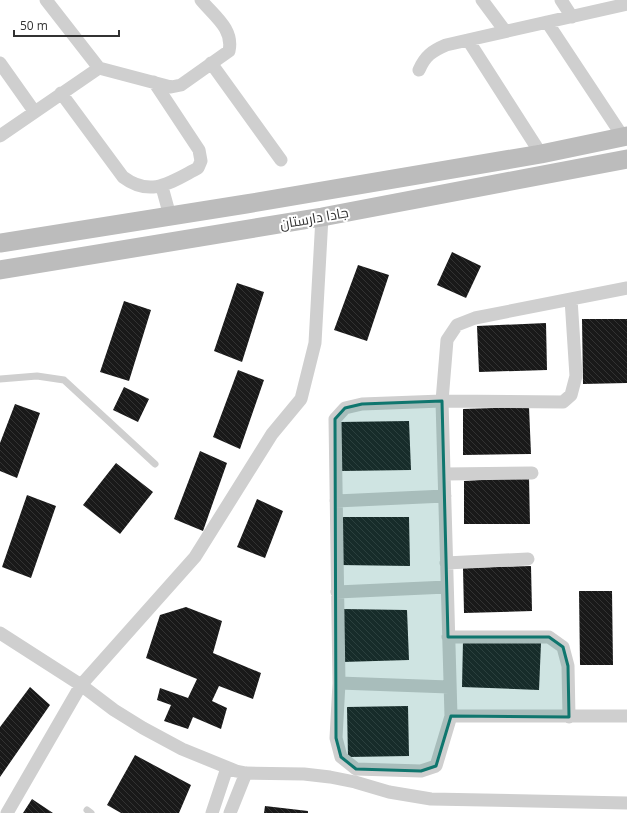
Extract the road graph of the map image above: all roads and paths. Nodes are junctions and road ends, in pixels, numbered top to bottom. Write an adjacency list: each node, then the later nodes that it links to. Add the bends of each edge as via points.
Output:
1 (46, 0): 12 (street)
2 (200, 0): 10 (street, via 229,32 231,41 229,51)
3 (482, 0): 8 (street)
4 (561, 0): 6 (street)
5 (627, 4): 6 (street)
6 (572, 17): 7 (street)
7 (547, 22): 8 (street); 18 (street)
8 (505, 31): 9 (street)
9 (468, 40): 13 (street, via 446,45 431,52); 19 (street)
10 (211, 63): 14 (street, via 176,87); 21 (street)
11 (0, 64): 16 (street)
12 (99, 68): 14 (street); 15 (street)
13 (419, 70)
14 (154, 82): 23 (street, via 200,150 201,161 198,168)
15 (61, 94): 16 (street); 23 (street, via 123,177 131,183)
16 (34, 111): 17 (street)
17 (0, 136)
18 (625, 136): 19 (main road, جادا دارستان)
19 (541, 154): 22 (main road, جادا دارستان)
20 (627, 159): 24 (main road, جادا دارستان)
21 (281, 160)
22 (450, 169): 24 (main road); 25 (main road, جادا دارستان)
23 (162, 187): 25 (street)
24 (453, 192): 26 (main road, جادا دارستان)
25 (170, 216): 27 (main road, جادا دارستان)
26 (322, 217): 28 (main road, جادا دارستان); 45 (street, via 315,343 301,399 272,434 195,557)
27 (0, 243)
28 (0, 270)
29 (627, 288): 30 (street)
30 (571, 299): 32 (street, via 475,318 457,325 447,340); 32 (street, via 576,376 571,395 563,402)
31 (0, 379): 33 (lane, via 36,376 64,380)
32 (442, 400): 35 (street); 37 (street, via 362,404 345,408 335,419)
33 (155, 464)
34 (532, 473): 35 (street)
35 (444, 474): 36 (street)
36 (445, 496): 37 (street); 39 (street)
37 (336, 501): 41 (street)
38 (528, 559): 39 (street)
39 (446, 563): 40 (street)
40 (447, 587): 41 (street); 43 (street)
41 (337, 592): 44 (street)
42 (0, 633): 45 (street)
43 (448, 637): 46 (street); 49 (street, via 549,637 563,647 568,666)
44 (339, 683): 46 (street); 47 (street, via 336,738 341,757 356,769 421,771 436,766)
45 (81, 685): 50 (street, via 143,728 182,749); 54 (street)
46 (449, 687): 47 (street)
47 (451, 716): 49 (street)
48 (627, 716): 49 (street)
49 (569, 717)
50 (227, 768): 51 (street); 53 (street)
51 (246, 773): 52 (street, via 330,777 389,792 431,799); 55 (street)
52 (627, 803)
53 (213, 810): 55 (street)
54 (7, 813)
55 (230, 813)

